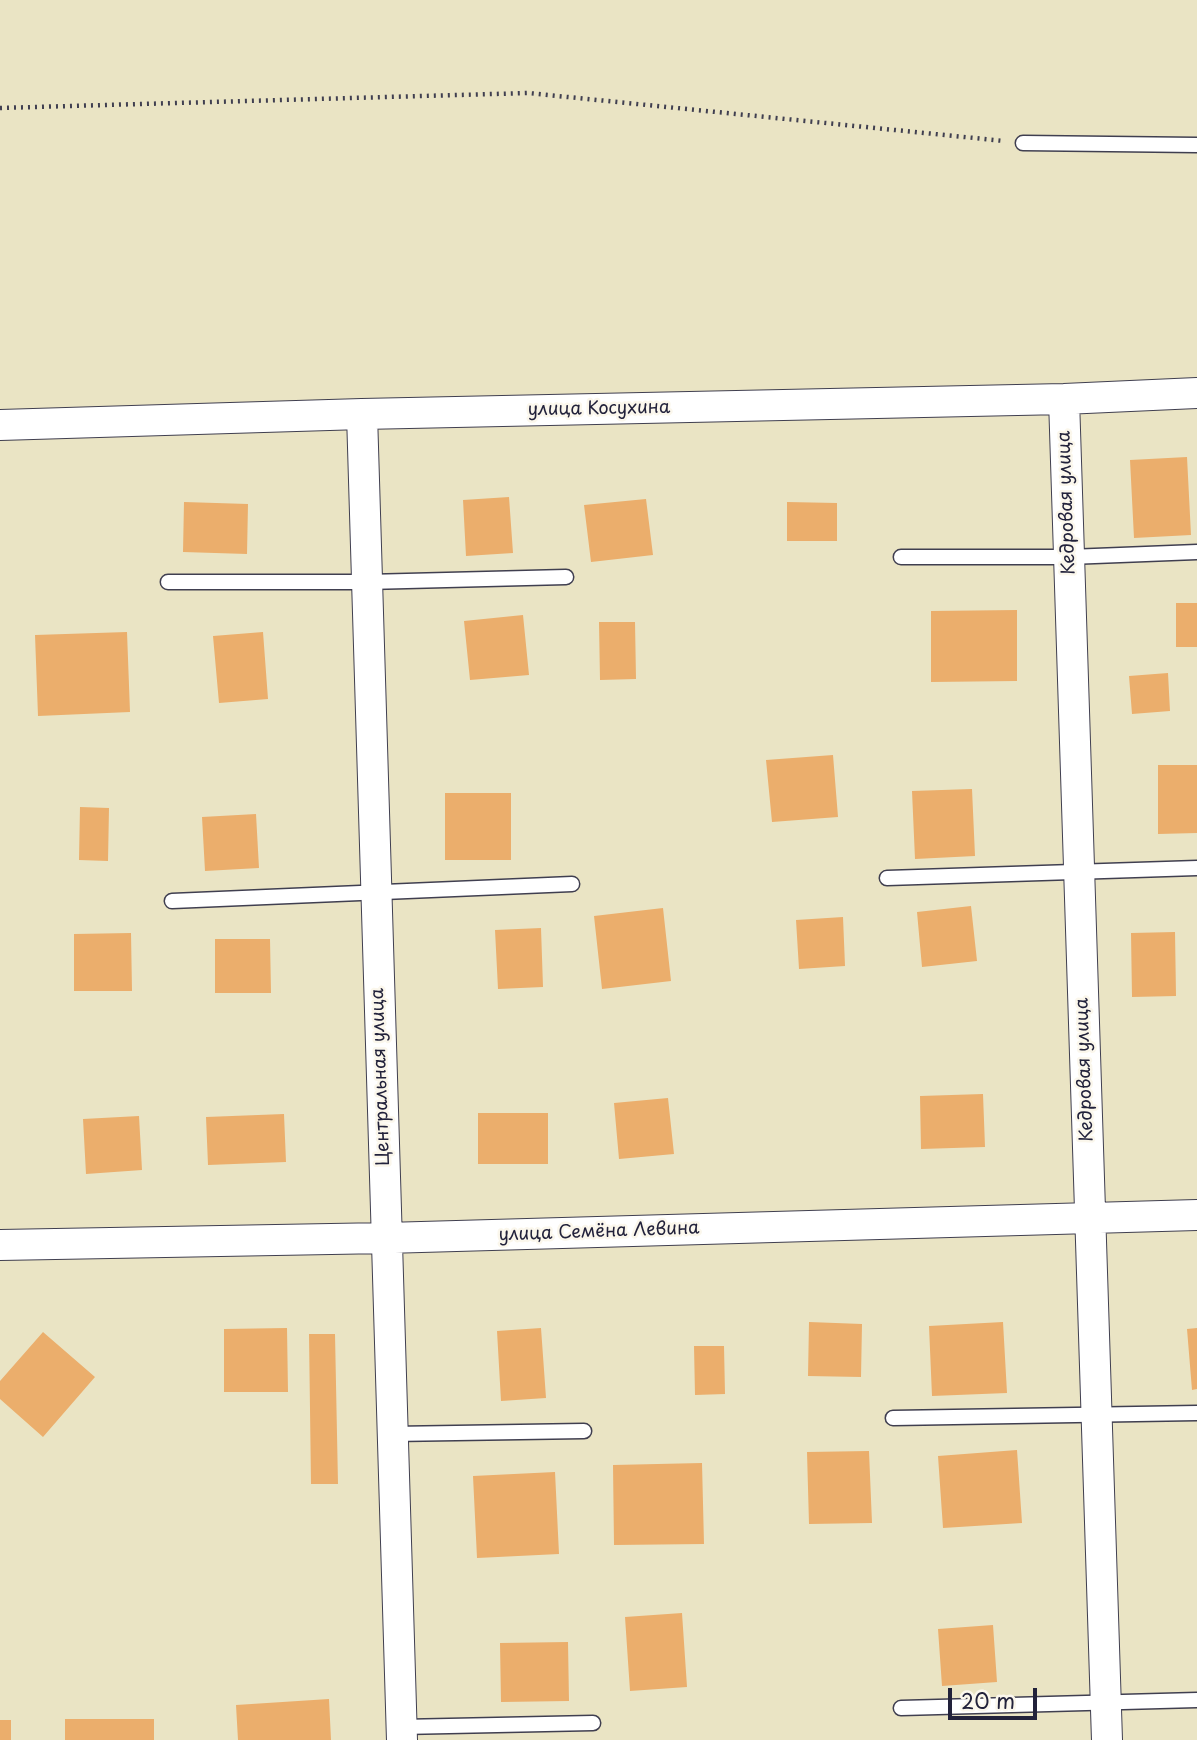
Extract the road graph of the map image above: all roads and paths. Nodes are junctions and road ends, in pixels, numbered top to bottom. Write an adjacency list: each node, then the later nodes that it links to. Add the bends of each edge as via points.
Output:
1 (0, 108): 2 (path, via 528,93)
2 (1023, 143): 3 (lane)
3 (1197, 145)
4 (1197, 393): 5 (street, улица Косухина)
5 (1064, 399): 6 (street, улица Косухина); 10 (street, Кедровая улица)
6 (362, 414): 7 (street, улица Косухина); 13 (street, Центральная улица)
7 (0, 425)
8 (1197, 552): 10 (lane)
9 (901, 557): 10 (lane)
10 (1069, 557): 15 (street, Кедровая улица)
11 (566, 577): 13 (lane)
12 (168, 582): 13 (lane)
13 (367, 582): 18 (street, Центральная улица)
14 (1197, 868): 15 (lane)
15 (1079, 871): 16 (lane); 21 (street, Кедровая улица)
16 (887, 878)
17 (572, 884): 18 (lane)
18 (376, 894): 19 (lane); 22 (street, Центральная улица)
19 (172, 901)
20 (1197, 1215): 21 (street, улица Семёна Левина)
21 (1090, 1218): 22 (street, улица Семёна Левина); 25 (street, Кедровая улица)
22 (386, 1238): 23 (street, улица Семёна Левина); 28 (street, Центральная улица)
23 (0, 1245)
24 (1197, 1413): 25 (lane)
25 (1096, 1416): 26 (lane); 30 (street, Кедровая улица)
26 (893, 1418)
27 (584, 1431): 28 (lane)
28 (392, 1434): 33 (street, Центральная улица)
29 (1197, 1700): 30 (lane)
30 (1105, 1702): 31 (lane); 34 (street, Кедровая улица)
31 (901, 1708)
32 (593, 1723): 33 (lane)
33 (401, 1734)
34 (1107, 1740)

